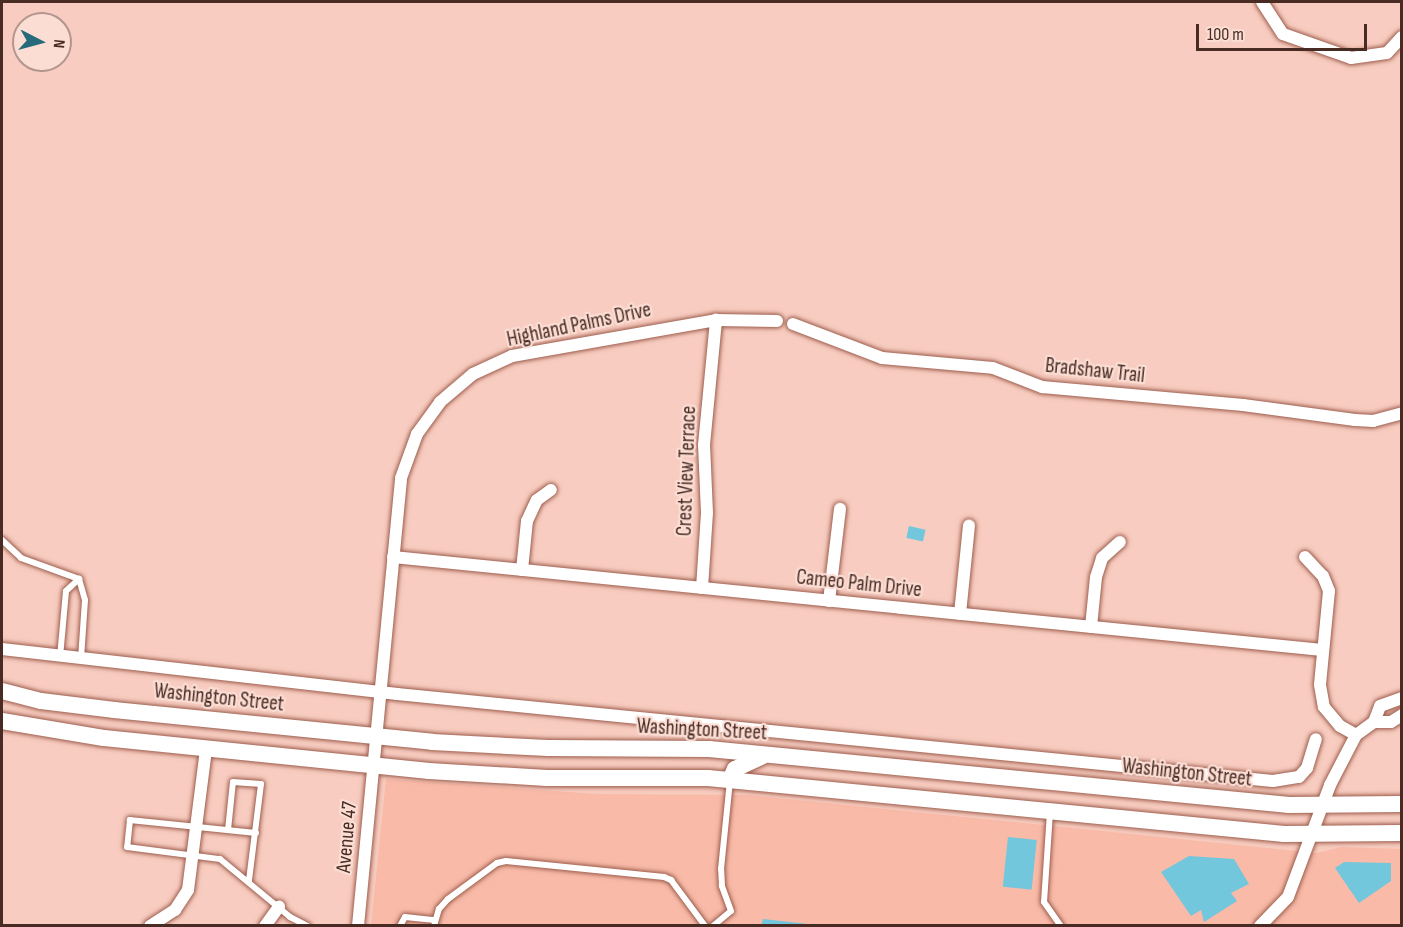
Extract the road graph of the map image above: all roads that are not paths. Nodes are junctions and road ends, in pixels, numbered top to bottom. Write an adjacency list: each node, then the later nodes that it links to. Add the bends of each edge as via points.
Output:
1 (1262, 2): 2 (street, via 1283,34 1351,58 1387,53)
2 (1401, 37)
3 (716, 320): 4 (street, Highland Palms Drive); 13 (street, Highland Palms Drive, via 512,356 473,374 440,402 417,434 401,478); 16 (street, Crest View Terrace, via 704,445 707,513)
4 (777, 321)
5 (793, 324): 6 (street, Bradshaw Trail, via 882,358 993,368 1042,387 1243,405 1355,420 1373,421)
6 (1401, 413)
7 (551, 490): 14 (street, via 537,500 528,521)
8 (840, 509): 17 (street)
9 (969, 525): 18 (street)
10 (2, 540): 15 (lane, via 21,558)
11 (1120, 542): 19 (street, via 1102,558)
12 (1305, 556): 21 (street, via 1323,576 1329,591)
13 (393, 557): 14 (street, Cameo Palm Drive); 25 (street, Highland Palms Drive)
14 (522, 570): 16 (street, Cameo Palm Drive)
15 (79, 579): 22 (lane, via 66,591); 23 (lane, via 85,600)
16 (702, 588): 17 (street, Cameo Palm Drive)
17 (830, 601): 18 (street, Cameo Palm Drive)
18 (960, 614): 19 (street, Cameo Palm Drive)
19 (1091, 627): 21 (street, Cameo Palm Drive)
20 (2, 649): 22 (street)
21 (1322, 650): 30 (street, via 1320,685 1324,707 1340,726)
22 (60, 657): 23 (street)
23 (81, 660): 25 (street)
24 (2, 691): 33 (main road, Washington Street, via 41,701)
25 (380, 692): 31 (street, via 1273,781 1299,777 1307,768); 33 (street, Highland Palms Drive)
26 (1401, 698): 29 (street, via 1380,706)
27 (1401, 715): 29 (street, via 1391,722)
28 (2, 721): 32 (main road, Washington Street, via 35,730)
29 (1374, 722): 30 (street)
30 (1356, 735): 36 (street)
31 (1316, 739)
32 (206, 750): 33 (main road, Washington Street); 39 (street)
33 (374, 752): 34 (main road, Washington Street, via 685,748); 35 (main road, Washington Street, via 547,778); 51 (street, Avenue 47)
34 (766, 754): 35 (main road, via 735,769); 36 (main road, Washington Street, via 1262,803)
35 (730, 780): 38 (main road, Washington Street); 54 (lane, via 721,869 731,911)
36 (1323, 804): 37 (main road, Washington Street); 40 (street)
37 (1401, 804)
38 (1050, 811): 40 (main road, Washington Street); 55 (lane, via 1044,903)
39 (197, 826): 41 (lane); 44 (street); 44 (lane, via 130,820 127,847)
40 (1314, 827): 43 (main road, Washington Street); 56 (street, via 1288,897)
41 (228, 830): 42 (lane); 42 (lane, via 234,782 261,784)
42 (256, 833): 45 (lane)
43 (1401, 833)
44 (194, 854): 45 (lane, via 220,860); 48 (street, via 192,878 183,901)
45 (249, 881): 46 (lane)
46 (279, 907): 49 (street); 50 (lane)
47 (435, 923): 52 (lane, via 405,917); 53 (lane, via 448,899 497,863 506,861 664,877 671,880)
48 (150, 926)
49 (266, 926)
50 (308, 926)
51 (358, 926)
52 (400, 926)
53 (705, 926)
54 (713, 926)
55 (1061, 926)
56 (1260, 926)

